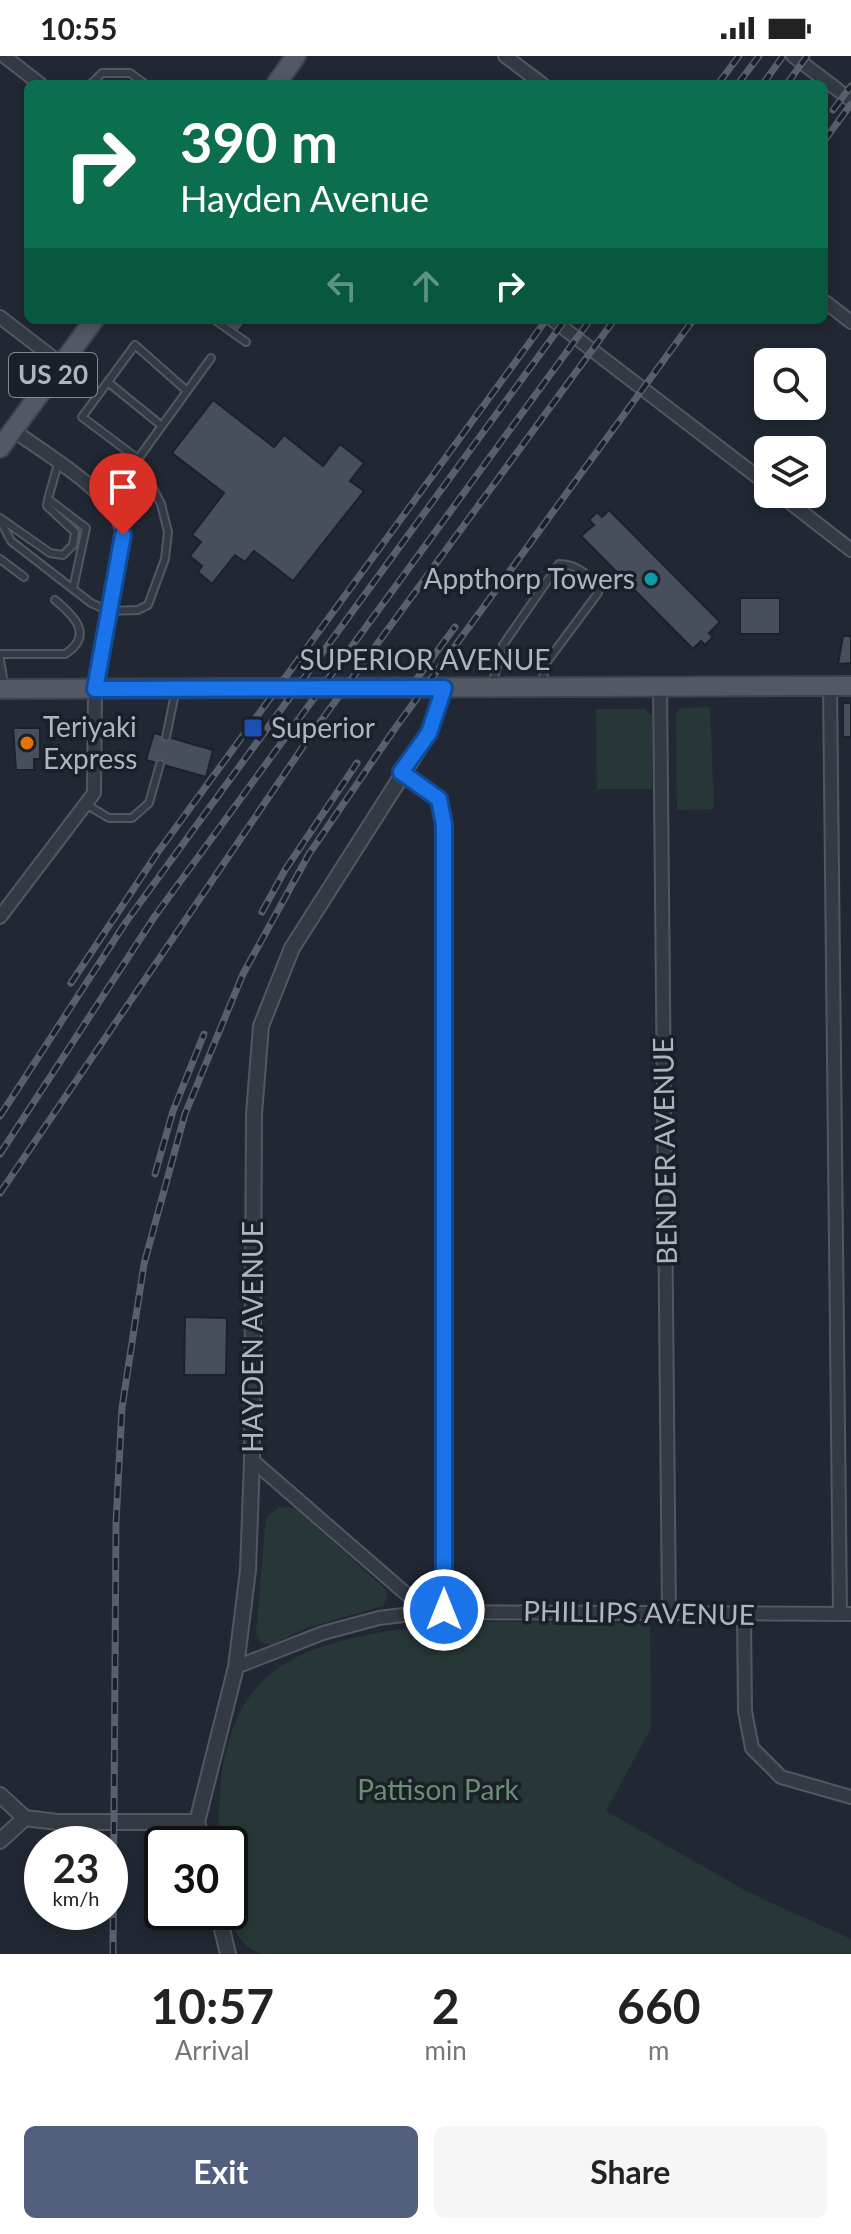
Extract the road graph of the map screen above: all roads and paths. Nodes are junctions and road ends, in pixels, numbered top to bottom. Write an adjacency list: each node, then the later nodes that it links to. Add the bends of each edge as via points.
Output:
1 (4, 56): 5 (street)
2 (296, 56): 8 (main road)
3 (505, 56): 9 (street)
4 (793, 56): 10 (street)
5 (35, 80)
6 (95, 80): 7 (lane, via 102,73 130,73)
7 (140, 80)
8 (279, 80)
9 (537, 80)
10 (825, 80)
11 (828, 83): 12 (street)
12 (851, 100)
13 (828, 304): 15 (street)
14 (0, 317): 21 (street)
15 (851, 322)
16 (91, 324): 21 (main road, US 20)
17 (221, 324): 19 (lane)
18 (558, 324): 29 (street)
19 (246, 342)
20 (211, 358): 23 (lane)
21 (61, 364): 25 (main road, US 20)
22 (109, 383): 23 (lane, via 135,345); 24 (lane); 27 (lane, via 82,417)
23 (187, 391): 24 (lane)
24 (162, 426): 27 (lane)
25 (13, 430): 26 (main road, US 20); 28 (street)
26 (0, 448)
27 (138, 459): 30 (lane); 39 (lane, via 161,504 168,532 165,559 148,605)
28 (58, 464): 30 (street); 31 (lane)
29 (754, 474)
30 (103, 498): 39 (street, via 121,523 122,546)
31 (48, 499): 33 (lane, via 47,506 75,532 73,545 63,555 50,553); 37 (lane, via 86,528)
32 (797, 508): 34 (street)
33 (0, 519): 37 (lane, via 11,541)
34 (851, 550)
35 (0, 559): 36 (lane)
36 (24, 577)
37 (73, 589): 39 (lane)
38 (55, 600): 40 (lane, via 77,619 80,629 71,650)
39 (109, 611): 48 (street)
40 (0, 657): 47 (lane)
41 (830, 686): 42 (main road, SUPERIOR AVENUE); 43 (main road, SUPERIOR AVENUE); 60 (street)
42 (851, 686)
43 (660, 687): 46 (main road, SUPERIOR AVENUE); 58 (street, BENDER AVENUE)
44 (444, 688): 45 (main road, SUPERIOR AVENUE); 49 (main road, SUPERIOR AVENUE); 52 (street, HAYDEN AVENUE, via 429,733)
45 (491, 688): 46 (main road, SUPERIOR AVENUE); 46 (lane, via 503,645 559,564 575,565 592,579 598,593 546,663)
46 (541, 688)
47 (2, 689): 48 (main road, SUPERIOR AVENUE)
48 (95, 689): 49 (main road, SUPERIOR AVENUE); 53 (street, via 94,793)
49 (176, 689): 50 (lane)
50 (166, 737)
51 (160, 764): 53 (lane, via 149,803 132,818 109,818)
52 (401, 772): 55 (street, HAYDEN AVENUE, via 292,948 261,1026 254,1114); 56 (street, via 439,799 444,825)
53 (87, 805): 54 (street)
54 (0, 917)
55 (252, 1460): 57 (street); 61 (street, HAYDEN AVENUE, via 248,1570)
56 (444, 1610): 57 (street, PHILLIPS AVENUE); 58 (street, PHILLIPS AVENUE)
57 (427, 1612): 61 (street, PHILLIPS AVENUE, via 323,1633)
58 (669, 1614): 59 (street, PHILLIPS AVENUE)
59 (744, 1614): 60 (street, PHILLIPS AVENUE); 63 (street, via 745,1711 752,1748 781,1777)
60 (845, 1614)
61 (236, 1667): 65 (street, HAYDEN AVENUE)
62 (0, 1795): 64 (street)
63 (851, 1797)
64 (25, 1818): 65 (street); 67 (street)
65 (197, 1822): 66 (street)
66 (198, 1826)
67 (0, 1841)
68 (222, 1930): 69 (street)
69 (228, 1954)

